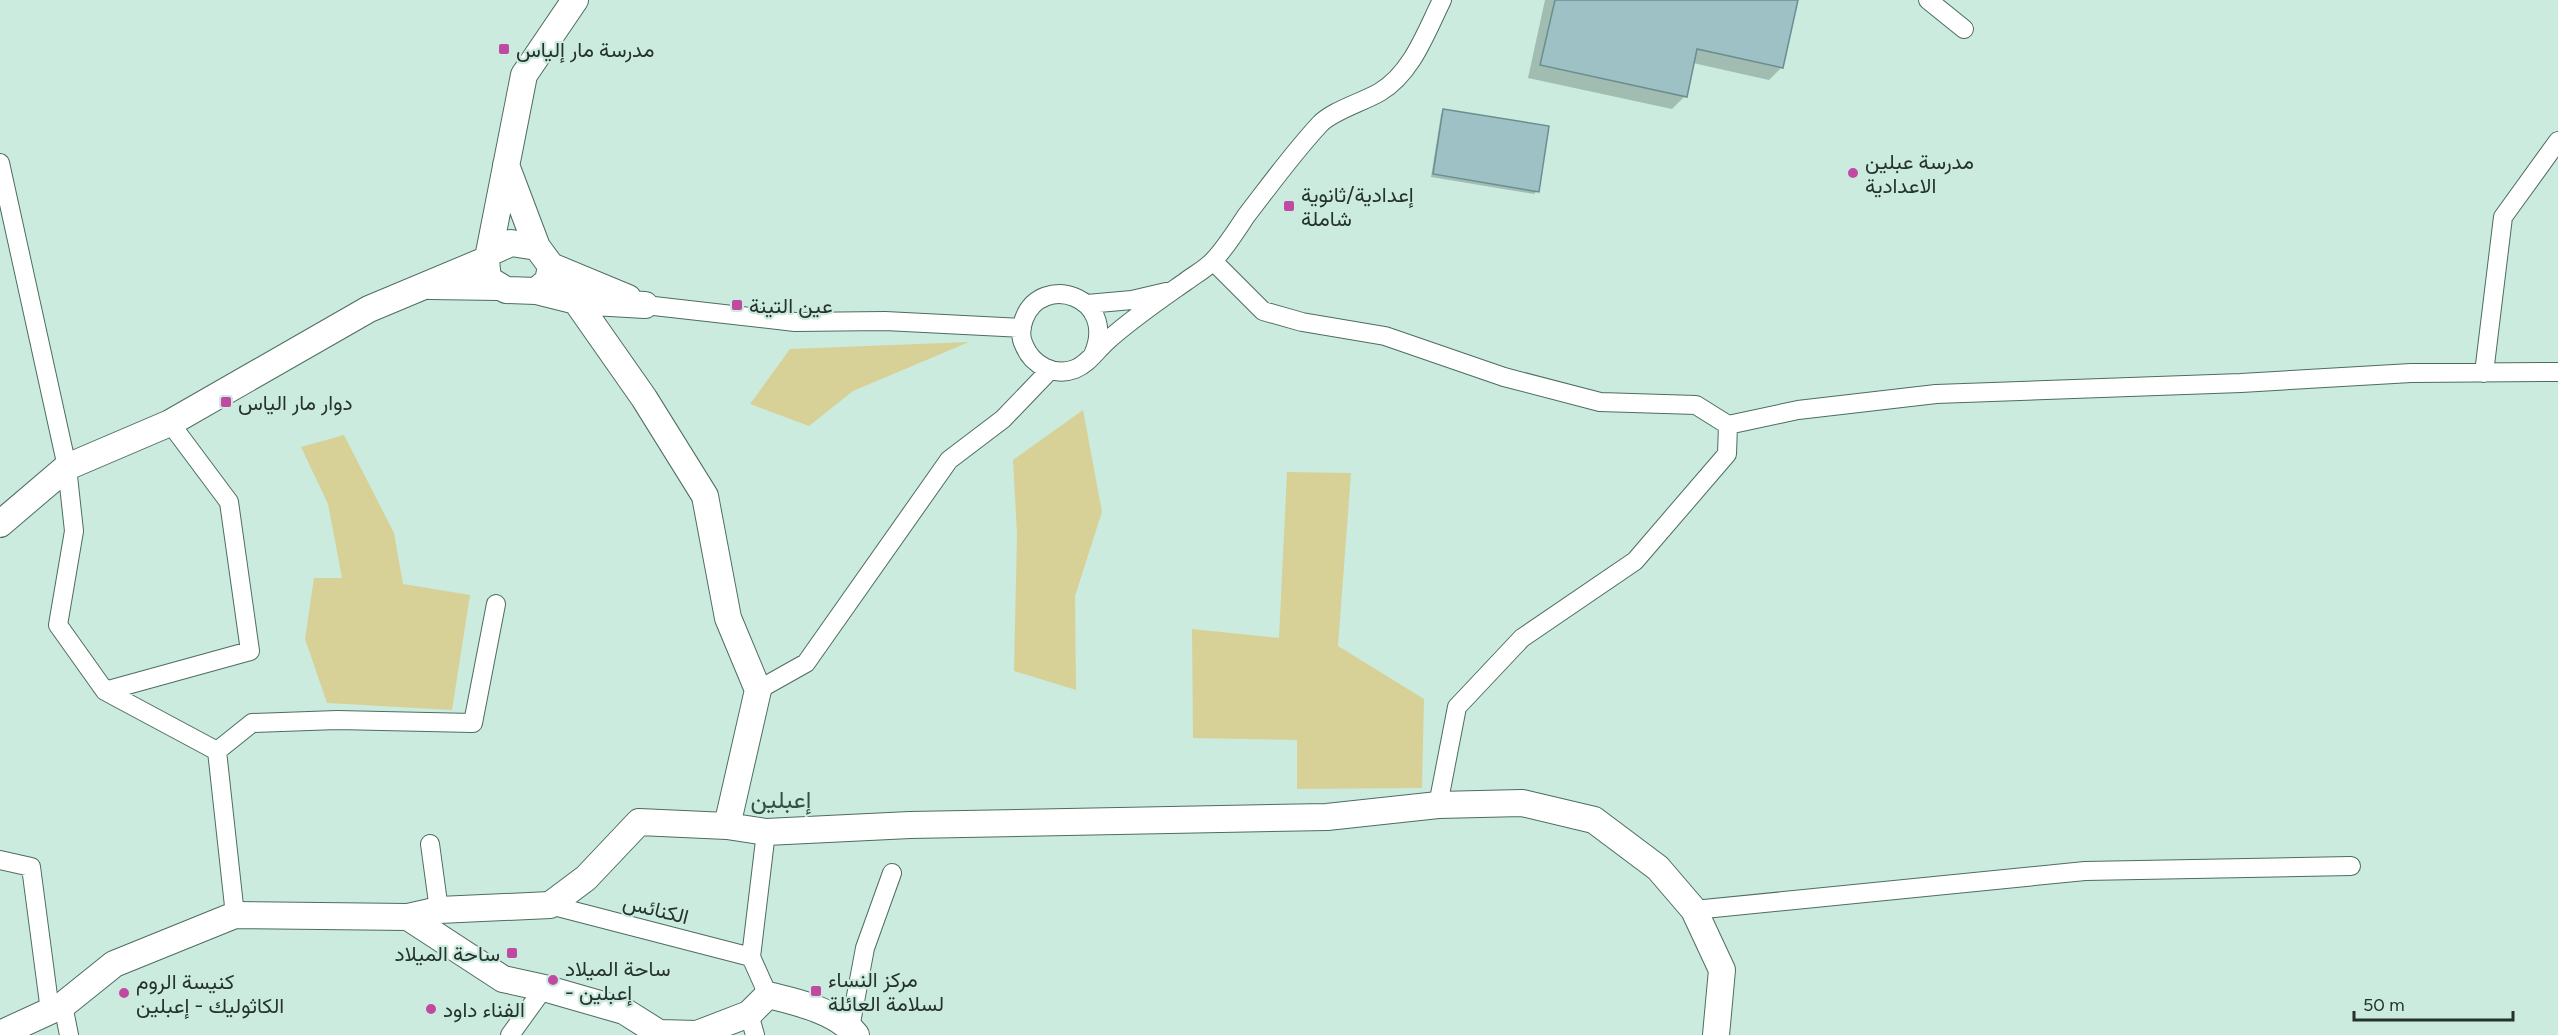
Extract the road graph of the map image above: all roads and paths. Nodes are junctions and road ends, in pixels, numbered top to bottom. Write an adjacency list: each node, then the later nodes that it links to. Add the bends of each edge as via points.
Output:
1 (574, 0): 8 (street, via 524,75)
2 (1442, 0): 11 (street, via 1407,69 1382,91 1322,122)
3 (1928, 0): 4 (street)
4 (1946, 6): 5 (street)
5 (1964, 29)
6 (2558, 141): 23 (street, via 2503,217)
7 (0, 163): 26 (street)
8 (506, 165): 9 (street); 10 (street)
9 (488, 256): 10 (street, via 511,243); 12 (street); 13 (street, via 488,279)
10 (544, 256): 14 (street, via 548,281); 18 (street)
11 (1213, 261): 15 (street); 25 (street, via 1263,311 1385,336 1504,377 1600,402 1696,405)
12 (421, 286): 13 (street); 24 (street, via 369,309)
13 (499, 287): 14 (street)
14 (536, 291): 16 (street)
15 (1173, 291): 17 (street); 20 (street, via 1118,331)
16 (576, 301): 18 (street); 29 (street, via 644,398 705,496 728,618)
17 (1087, 304): 19 (street, via 1069,294 1045,297 1026,313); 20 (street, via 1100,331)
18 (645, 305): 19 (street, via 795,322 885,321)
19 (1022, 328): 21 (street, via 1027,354)
20 (1093, 355): 21 (street, via 1076,369)
21 (1050, 370): 29 (street, via 1003,419 949,460 806,663)
22 (2558, 372): 23 (street)
23 (2484, 373): 25 (street, via 1936,394 1798,410)
24 (170, 423): 26 (street); 30 (street, via 229,502 250,651)
25 (1728, 425): 32 (street, via 1727,454 1635,561 1522,638 1457,708)
26 (67, 467): 27 (street); 30 (street, via 74,531 58,626)
27 (0, 525)
28 (496, 604): 31 (street, via 473,723 252,723)
29 (758, 690): 33 (street)
30 (105, 691): 31 (street)
31 (217, 751): 42 (street)
32 (1438, 805): 34 (street, via 1327,817 910,825); 41 (street, via 1522,803 1594,819 1658,868)
33 (727, 826): 34 (street); 39 (street, via 639,822 586,878)
34 (766, 832): 44 (street)
35 (430, 844): 40 (street)
36 (0, 860): 47 (street, via 31,867)
37 (2351, 866): 41 (street, via 2085,871)
38 (892, 873): 49 (street, via 865,948)
39 (550, 905): 40 (street); 44 (street, الكنائس)
40 (439, 910): 43 (street)
41 (1694, 910): 53 (street, via 1722,970)
42 (235, 915): 43 (street); 47 (street, via 114,964)
43 (408, 917): 45 (street, via 503,979)
44 (751, 957): 46 (street)
45 (544, 988): 48 (street, via 624,1011 659,1033 697,1034); 52 (street)
46 (768, 995): 48 (street); 49 (street, via 806,1004)
47 (56, 1008): 50 (street); 51 (street)
48 (752, 1024)
49 (853, 1032)
50 (0, 1034)
51 (69, 1035)
52 (510, 1035)
53 (1716, 1035)

